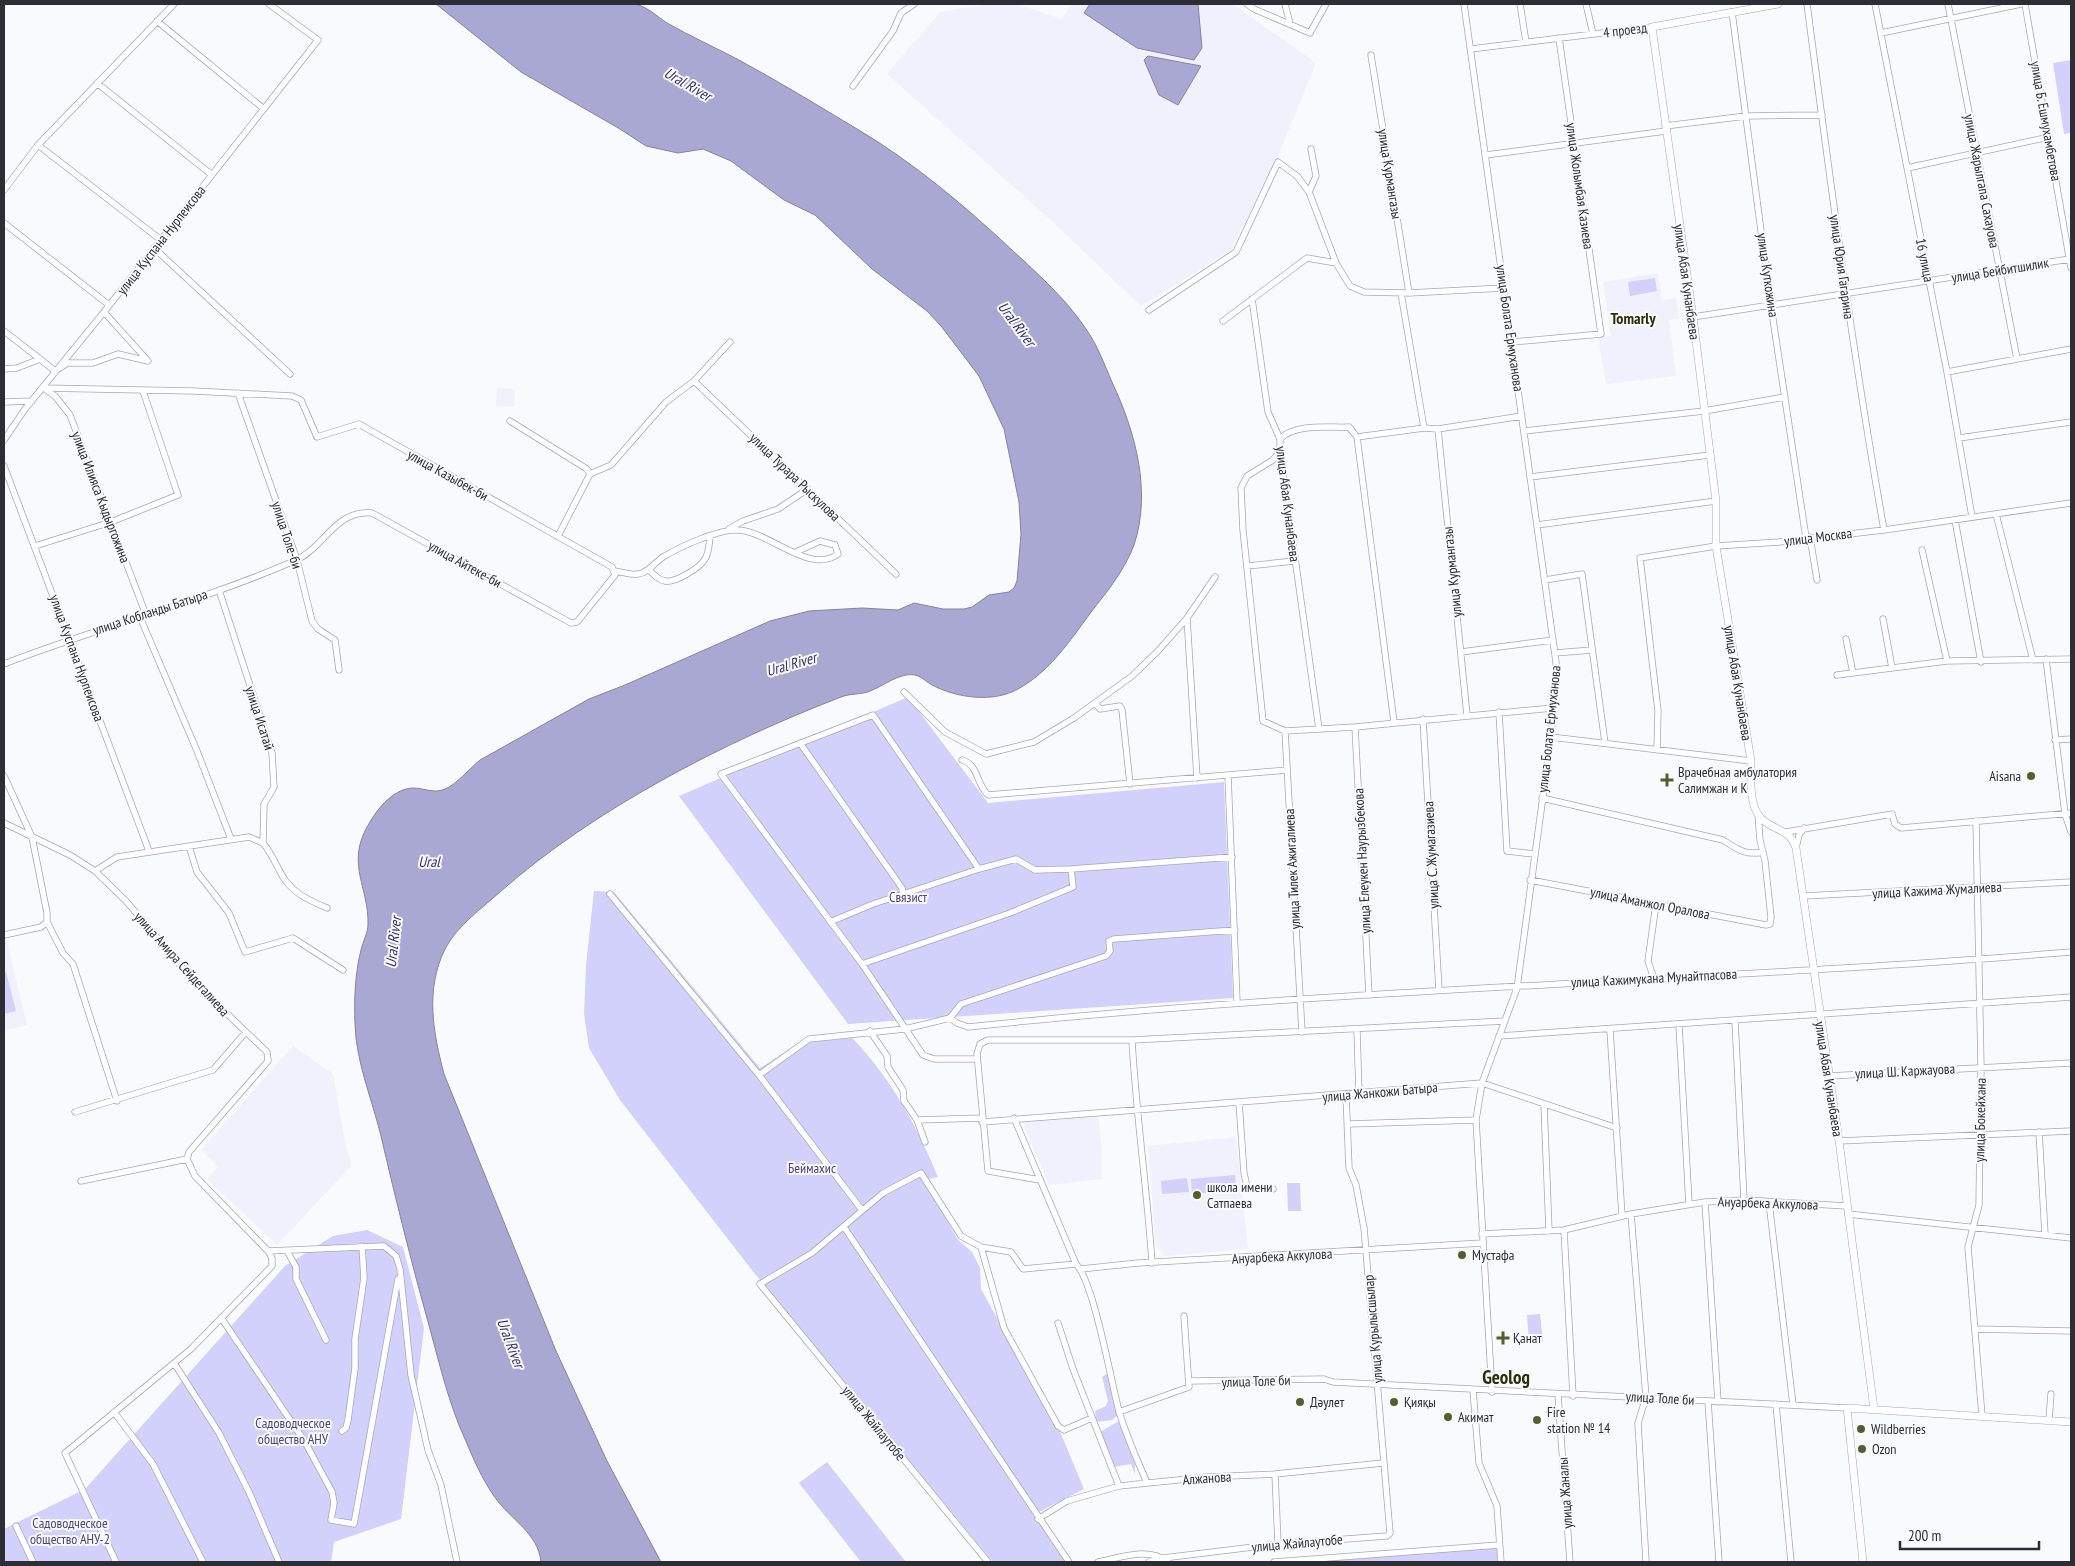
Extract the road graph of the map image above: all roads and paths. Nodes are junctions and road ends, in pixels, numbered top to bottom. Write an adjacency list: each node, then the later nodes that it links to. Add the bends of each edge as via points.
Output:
1 (174, 4): 18 (street)
2 (269, 4): 29 (street, улица Куспана Нурпеисова, via 318,40)
3 (914, 4): 28 (street, via 901,13 893,31)
4 (1247, 4): 19 (street)
5 (1285, 4): 19 (street)
6 (1326, 4): 19 (street, via 1310,34)
7 (1464, 4): 25 (street, улица Болата Ермуханова)
8 (1520, 4): 24 (street)
9 (1586, 4): 22 (street)
10 (1778, 4): 16 (street, 4 проезд)
11 (1807, 4): 31 (street, улица Юрия Гагарина)
12 (1875, 4): 21 (street, 16 улица)
13 (1948, 4): 17 (street, улица Жарылгапа Сахауова)
14 (2021, 4): 17 (street)
15 (2025, 4): 33 (street, улица Б. Ешмухамбетова)
16 (1732, 12): 20 (street, 4 проезд); 30 (street, улица Куткожина)
17 (1950, 18): 21 (street); 37 (street, улица Жарылгапа Сахауова)
18 (157, 21): 27 (street); 29 (street)
19 (1290, 24)
20 (1652, 27): 22 (street, 4 проезд); 32 (street, улица Абая Кунанбаева)
21 (1881, 33): 39 (street, 16 улица)
22 (1593, 34): 23 (street, 4 проезд)
23 (1559, 38): 24 (street, 4 проезд); 34 (street, улица Жолымбая Казиева)
24 (1526, 42): 25 (street, 4 проезд)
25 (1471, 49): 38 (street, улица Болата Ермуханова)
26 (1371, 55): 53 (street, улица Курмангазы)
27 (97, 83): 35 (street); 40 (street)
28 (853, 86)
29 (264, 108): 40 (street, улица Куспана Нурпеисова)
30 (1746, 116): 31 (street); 32 (street); 57 (street, улица Куткожина)
31 (1822, 116): 54 (street, улица Юрия Гагарина)
32 (1665, 128): 34 (street); 60 (street, улица Абая Кунанбаева)
33 (2049, 137): 37 (street); 46 (street, улица Б. Ешмухамбетова)
34 (1573, 143): 38 (street); 64 (street, улица Жолымбая Казиева, via 1601,334)
35 (38, 145): 41 (street); 44 (street)
36 (1311, 149): 42 (street, via 1316,176)
37 (1977, 153): 39 (street); 49 (street, улица Жарылгапа Сахауова)
38 (1486, 155): 51 (street, улица Болата Ермуханова)
39 (1907, 168): 50 (street, 16 улица)
40 (212, 175): 44 (street, улица Куспана Нурпеисова)
41 (4, 190)
42 (1310, 192): 47 (street); 58 (street, via 1278,162 1236,252)
43 (4, 223): 56 (street)
44 (161, 240): 45 (street, улица Куспана Нурпеисова)
45 (154, 248): 56 (street, улица Куспана Нурпеисова); 71 (street)
46 (2070, 259): 48 (street, улица Б. Ешмухамбетова); 49 (street, улица Бейбитшилик)
47 (1336, 263): 52 (street, via 1350,286 1364,292); 55 (street, via 1307,258)
48 (2071, 268)
49 (2000, 270): 50 (street, улица Бейбитшилик); 67 (street, улица Жарылгапа Сахауова)
50 (1928, 281): 54 (street, улица Бейбитшилик); 70 (street, 16 улица)
51 (1504, 288): 53 (street); 64 (street, улица Болата Ермуханова)
52 (1400, 293): 53 (street); 83 (street)
53 (1409, 293)
54 (1845, 293): 57 (street, улица Бейбитшилик); 103 (street, улица Юрия Гагарина)
55 (1252, 299): 61 (street); 88 (street, via 1268,412)
56 (109, 305): 59 (street, улица Куспана Нурпеисова)
57 (1772, 306): 60 (street, улица Бейбитшилик); 76 (street, улица Куткожина)
58 (1150, 310)
59 (104, 312): 69 (street, улица Куспана Нурпеисова); 69 (street, via 148,361 118,354 94,363 68,363)
60 (1693, 317): 79 (street, улица Абая Кунанбаева)
61 (1222, 322)
62 (4, 331): 66 (street)
63 (730, 342): 72 (street)
64 (1512, 342): 80 (street, улица Болата Ермуханова)
65 (2071, 349): 67 (street)
66 (40, 359): 68 (street, via 17,368); 69 (street)
67 (2017, 359): 70 (street)
68 (4, 369)
69 (55, 371): 73 (street, улица Куспана Нурпеисова)
70 (1947, 372): 87 (street, 16 улица)
71 (290, 374)
72 (694, 381): 93 (street, via 672,395 611,465); 95 (street, улица Турара Рыскулова)
73 (43, 388): 74 (street); 77 (street, улица Куспана Нурпеисова); 101 (street, улица Илияса Кыдыргожина, via 55,396 70,415)
74 (143, 391): 75 (street); 101 (street, via 178,495)
75 (238, 393): 105 (street, улица Казыбек-би, via 292,396 301,400 317,437 359,424); 112 (street, улица Толе-би)
76 (1785, 397): 79 (street); 107 (street, улица Куткожина)
77 (32, 401): 78 (street); 89 (street, улица Куспана Нурпеисова)
78 (4, 402)
79 (1704, 411): 85 (street); 91 (street, улица Абая Кунанбаева)
80 (1522, 416): 84 (street); 85 (street, улица Болата Ермуханова)
81 (510, 421): 93 (street, via 587,469)
82 (2071, 422): 87 (street)
83 (1424, 428): 84 (street); 86 (street)
84 (1438, 429): 129 (street, улица Курмангазы)
85 (1524, 431): 94 (street, улица Болата Ермуханова)
86 (1357, 437): 88 (street, улица Абая Кунанбаева, via 1349,427 1295,430); 147 (street)
87 (1959, 438): 99 (street, 16 улица)
88 (1280, 439): 90 (street, улица Абая Кунанбаева)
89 (4, 440)
90 (1280, 451): 113 (street, улица Абая Кунанбаева); 114 (street, via 1247,476 1242,488)
91 (1710, 455): 94 (street); 96 (street, улица Абая Кунанбаева)
92 (4, 466): 108 (street, улица Куспана Нурпеисова)
93 (590, 474): 105 (street)
94 (1530, 477): 102 (street, улица Болата Ермуханова)
95 (808, 489): 104 (street, via 778,509); 117 (street, улица Турара Рыскулова)
96 (1716, 501): 102 (street); 109 (street, улица Абая Кунанбаева)
97 (2071, 503): 98 (street, улица Москва)
98 (1996, 514): 99 (street, улица Москва); 133 (street)
99 (1972, 517): 100 (street, улица Москва)
100 (1955, 520): 103 (street, улица Москва); 135 (street)
101 (111, 522): 108 (street); 122 (street, улица Илияса Кыдыргожина)
102 (1537, 525): 119 (street, улица Болата Ермуханова)
103 (1884, 530): 107 (street, улица Москва)
104 (725, 531): 106 (street); 111 (street, via 750,531)
105 (558, 536): 115 (street, улица Казыбек-би)
106 (710, 537): 116 (street, via 668,554); 116 (street, via 704,562 674,580 658,578)
107 (1808, 537): 109 (street, улица Москва); 120 (street, улица Куткожина)
108 (35, 546): 125 (street, улица Куспана Нурпеисова)
109 (1716, 546): 156 (street, улица Москва, via 1640,558 1658,711); 158 (street, улица Абая Кунанбаева)
110 (1922, 550): 134 (street)
111 (796, 552): 111 (street, via 820,541 835,544 838,550 838,554 827,561 814,560)
112 (297, 560): 115 (street, улица Айтеке-би, via 346,517 358,512 372,513 574,624 615,575); 121 (street, улица Кобланды Батыра); 138 (street, улица Толе-би, via 312,621 335,640)
113 (1295, 561): 114 (street); 149 (street, улица Абая Кунанбаева)
114 (1247, 566): 150 (street, via 1263,721)
115 (613, 569): 116 (street, via 637,574)
116 (649, 570)
117 (896, 574)
118 (1215, 577): 123 (street)
119 (1545, 580): 127 (street, улица Болата Ермуханова); 128 (street, via 1582,574)
120 (1818, 580)
121 (219, 590): 122 (street, улица Кобланды Батыра); 174 (street, улица Исатай, via 272,753 274,787 264,804)
122 (143, 616): 125 (street, улица Кобланды Батыра); 173 (street, улица Илияса Кыдыргожина)
123 (1187, 618): 142 (street, via 1145,663); 162 (street)
124 (1883, 619): 137 (street)
125 (70, 638): 136 (street, улица Кобланды Батыра); 177 (street, улица Куспана Нурпеисова)
126 (1846, 639): 139 (street)
127 (1553, 640): 129 (street); 130 (street, улица Болата Ермуханова)
128 (1592, 650): 130 (street); 155 (street)
129 (1461, 652): 145 (street, улица Курмангазы)
130 (1555, 652): 143 (street, улица Болата Ермуханова)
131 (2046, 658): 132 (street); 133 (street); 153 (street)
132 (2071, 659)
133 (2033, 660): 135 (street)
134 (1947, 661): 135 (street); 137 (street)
135 (1981, 662)
136 (4, 664)
137 (1892, 668): 139 (street)
138 (339, 670)
139 (1853, 673): 140 (street)
140 (1837, 675)
141 (904, 692): 142 (street, via 945,732 986,754 1034,742)
142 (1095, 702): 163 (street, via 1100,709 1120,706 1122,710)
143 (1553, 708): 144 (street); 151 (street, улица Болата Ермуханова)
144 (1499, 712): 145 (street); 179 (street, via 1507,851)
145 (1467, 715): 146 (street)
146 (1424, 719): 147 (street); 203 (street, улица С. Жумагазиева)
147 (1394, 722): 148 (street)
148 (1355, 728): 149 (street); 204 (street, улица Елеукен Наурызбекова)
149 (1319, 729): 150 (street)
150 (1285, 731): 159 (street, улица Тилек Ажигалиева)
151 (1551, 737): 155 (street); 164 (street, улица Болата Ермуханова)
152 (2071, 739): 153 (street)
153 (2055, 740): 166 (street)
154 (800, 743): 181 (street, via 873,715); 188 (street, via 902,888); 193 (street, via 720,774)
155 (1605, 743): 156 (street)
156 (1657, 750): 158 (street)
157 (962, 760): 163 (street, via 969,762 975,770 980,788 988,795)
158 (1751, 761): 165 (street, улица Абая Кунанбаева, via 1752,791)
159 (1287, 770): 160 (street); 206 (street, улица Тилек Ажигалиева)
160 (1228, 775): 162 (street); 180 (street)
161 (4, 776): 172 (street)
162 (1197, 778): 163 (street)
163 (1130, 784)
164 (1542, 798): 178 (street, via 1723,840 1742,852); 179 (street, улица Болата Ермуханова)
165 (1758, 814): 170 (street, via 1764,821); 178 (street)
166 (2068, 814): 167 (street); 171 (street)
167 (1976, 821): 169 (street, via 1901,828 1892,814); 186 (street, улица Бокейхана)
168 (4, 823): 172 (street, улица Амира Сейдегалиева)
169 (1804, 828): 170 (street); 176 (street)
170 (1786, 832): 176 (street, улица Абая Кунанбаева)
171 (2071, 832)
172 (32, 837): 183 (street, улица Амира Сейдегалиева); 192 (street)
173 (231, 839): 174 (street, via 249,837); 175 (street)
174 (263, 843): 191 (street, via 285,880 304,899)
175 (189, 846): 177 (street); 199 (street, via 197,872 229,913 245,952 293,938)
176 (1796, 848): 189 (street, улица Абая Кунанбаева)
177 (149, 852): 183 (street, via 117,857)
178 (1763, 852): 190 (street, улица Аманжол Оралова, via 1770,924)
179 (1534, 854): 184 (street, улица Болата Ермуханова)
180 (1232, 857): 182 (street); 194 (street)
181 (979, 869): 182 (street, via 1016,859 1035,870); 188 (street)
182 (1071, 869): 198 (street, via 1073,887 1010,913)
183 (95, 871): 219 (street, улица Амира Сейдегалиева, via 126,901 197,985)
184 (1530, 880): 190 (street, улица Аманжол Оралова); 202 (street, улица Болата Ермуханова)
185 (2071, 882): 186 (street, улица Кажима Жумалиева)
186 (1978, 888): 189 (street, улица Кажима Жумалиева); 197 (street, улица Бокейхана)
187 (610, 894): 225 (street)
188 (903, 895): 193 (street)
189 (1803, 896): 200 (street, улица Абая Кунанбаева)
190 (1656, 904): 201 (street, via 1648,961)
191 (327, 908)
192 (47, 922): 195 (street, via 41,927); 230 (street, via 73,964)
193 (830, 922): 198 (street)
194 (1235, 930): 207 (street); 210 (street, via 1114,938 1109,941 1109,954 1106,956 961,1004)
195 (4, 936)
196 (2071, 952): 197 (street, улица Кажимукана Мунайтпасова)
197 (1980, 959): 200 (street, улица Кажимукана Мунайтпасова); 208 (street, улица Бокейхана)
198 (862, 964): 214 (street)
199 (343, 970)
200 (1813, 970): 201 (street, улица Кажимукана Мунайтпасова); 209 (street, улица Абая Кунанбаева)
201 (1654, 979): 202 (street, улица Кажимукана Мунайтпасова)
202 (1517, 985): 203 (street, улица Кажимукана Мунайтпасова); 211 (street, улица Болата Ермуханова)
203 (1440, 990): 204 (street, улица Кажимукана Мунайтпасова)
204 (1369, 995): 206 (street, улица Кажимукана Мунайтпасова)
205 (2071, 997): 208 (street)
206 (1299, 998): 207 (street, улица Кажимукана Мунайтпасова); 218 (street, улица Тилек Ажигалиева)
207 (1238, 1002): 210 (street, улица Кажимукана Мунайтпасова, via 968,1026)
208 (1980, 1004): 209 (street); 224 (street, улица Бокейхана)
209 (1819, 1016): 212 (street); 226 (street, улица Абая Кунанбаева)
210 (950, 1018): 214 (street)
211 (1505, 1021): 215 (street); 220 (street, улица Болата Ермуханова)
212 (1735, 1021): 213 (street); 250 (street)
213 (1680, 1025): 216 (street); 253 (street)
214 (905, 1029): 217 (street); 222 (street, via 922,1055 928,1058)
215 (1357, 1030): 218 (street); 228 (street)
216 (1610, 1030): 220 (street); 240 (street)
217 (870, 1031): 225 (street, via 809,1039); 236 (street, via 887,1056 888,1067)
218 (1302, 1032): 221 (street)
219 (245, 1033): 230 (street, via 212,1070); 246 (street, улица Амира Сейдегалиева, via 267,1052 268,1061 189,1152)
220 (1499, 1036): 227 (street, улица Болата Ермуханова)
221 (1132, 1040): 222 (street, via 988,1040 980,1044); 233 (street)
222 (977, 1056): 237 (street)
223 (2071, 1063): 224 (street, улица Ш. Каржауова)
224 (1981, 1068): 226 (street, улица Ш. Каржауова); 243 (street, улица Бокейхана)
225 (759, 1075): 254 (street)
226 (1829, 1076): 244 (street, улица Абая Кунанбаева)
227 (1482, 1083): 228 (street, улица Жанкожи Батыра); 232 (street, улица Жанкожи Батыра); 238 (street, улица Болата Ермуханова)
228 (1359, 1094): 229 (street, улица Жанкожи Батыра)
229 (1346, 1095): 231 (street, улица Жанкожи Батыра); 239 (street, улица Курылысшылар)
230 (117, 1101): 234 (street)
231 (1239, 1102): 233 (street, улица Жанкожи Батыра); 249 (street, via 1247,1187)
232 (1544, 1104): 240 (street, улица Жанкожи Батыра); 260 (street)
233 (1136, 1110): 235 (street, улица Жанкожи Батыра); 271 (street)
234 (75, 1112)
235 (1014, 1118): 237 (street, улица Жанкожи Батыра); 247 (street)
236 (917, 1120): 237 (street, улица Жанкожи Батыра); 245 (street)
237 (982, 1120): 247 (street, via 988,1171)
238 (1476, 1120): 239 (street); 262 (street, улица Болата Ермуханова)
239 (1348, 1124): 270 (street, улица Курылысшылар, via 1349,1168 1356,1185)
240 (1617, 1128): 257 (street)
241 (2071, 1131): 242 (street)
242 (2039, 1132): 243 (street); 263 (street)
243 (1979, 1135): 244 (street); 259 (street, улица Бокейхана, via 1979,1205)
244 (1839, 1141): 255 (street, улица Абая Кунанбаева)
245 (925, 1142)
246 (187, 1159): 248 (street); 268 (street, via 195,1176)
247 (1040, 1180): 272 (street)
248 (81, 1181)
249 (1273, 1189)
250 (1744, 1200): 251 (street, Ануарбека Аккулова); 252 (street, Ануарбека Аккулова)
251 (1705, 1202): 253 (street, Ануарбека Аккулова); 290 (street)
252 (1769, 1202): 255 (street, Ануарбека Аккулова); 292 (street)
253 (1689, 1204): 256 (street, Ануарбека Аккулова)
254 (862, 1210): 258 (street); 267 (street, via 883,1193 921,1173 961,1236)
255 (1847, 1210): 259 (street, Ануарбека Аккулова); 294 (street, улица Абая Кунанбаева)
256 (1631, 1214): 257 (street, Ануарбека Аккулова); 288 (street)
257 (1622, 1216): 261 (street, Ануарбека Аккулова)
258 (844, 1227): 306 (street); 317 (street, улица Жайлаутобе, via 812,1253 760,1284)
259 (1972, 1228): 263 (street, Ануарбека Аккулова); 277 (street, улица Бокейхана, via 1968,1247)
260 (1549, 1230): 261 (street, Ануарбека Аккулова); 262 (street, Ануарбека Аккулова)
261 (1564, 1230): 287 (street)
262 (1482, 1234): 265 (street, улица Болата Ермуханова)
263 (2045, 1234): 264 (street, Ануарбека Аккулова)
264 (2071, 1238)
265 (1483, 1243): 270 (street, Ануарбека Аккулова); 284 (street, улица Болата Ермуханова)
266 (362, 1246): 269 (street); 273 (street, via 384,1246 396,1256); 301 (street, via 364,1278 355,1339 355,1368 348,1420)
267 (980, 1247): 272 (street, Ануарбека Аккулова, via 1010,1252 1023,1269); 298 (street, via 1004,1328 1058,1426 1064,1430)
268 (268, 1250): 269 (street); 275 (street, via 272,1266)
269 (287, 1251): 279 (street, via 296,1268 296,1279)
270 (1366, 1251): 271 (street, Ануарбека Аккулова); 282 (street, улица Курылысшылар)
271 (1152, 1263): 272 (street, Ануарбека Аккулова)
272 (1078, 1267): 296 (street, via 1090,1296)
273 (400, 1269): 275 (street, via 354,1524 331,1520 332,1492 305,1442); 316 (street, via 411,1375 428,1450 441,1486)
274 (1184, 1316): 281 (street)
275 (222, 1318): 280 (street)
276 (1058, 1323): 298 (street)
277 (1975, 1329): 278 (street); 297 (street, улица Бокейхана)
278 (2071, 1331)
279 (326, 1340)
280 (174, 1363): 295 (street); 315 (street, via 219,1432 249,1492)
281 (1188, 1381): 282 (street, улица Толе би, via 1324,1379); 296 (street, via 1189,1387)
282 (1378, 1384): 283 (street, улица Толе би); 302 (street, улица Курылысшылар)
283 (1472, 1390): 284 (street, улица Толе би); 310 (street, via 1478,1463 1497,1506)
284 (1492, 1392): 286 (street, улица Толе би)
285 (2051, 1394): 299 (street)
286 (1558, 1395): 287 (street, улица Толе би); 323 (street, улица Жаналы)
287 (1573, 1396): 288 (street, улица Толе би)
288 (1646, 1397): 289 (street, улица Толе би); 324 (street, via 1638,1423)
289 (1708, 1401): 290 (street, улица Толе би); 325 (street)
290 (1718, 1402): 291 (street, улица Толе би)
291 (1776, 1404): 292 (street, улица Толе би); 326 (street)
292 (1792, 1405): 293 (street, улица Толе би)
293 (1846, 1408): 294 (street, улица Толе би); 327 (street)
294 (1874, 1409): 297 (street, улица Толе би)
295 (114, 1412): 313 (street, via 65,1453); 314 (street, via 153,1464)
296 (1119, 1412): 304 (street)
297 (1982, 1416): 299 (street, улица Толе би)
298 (1092, 1418): 305 (street)
299 (2049, 1420): 300 (street, улица Толе би)
300 (2071, 1422)
301 (342, 1431)
302 (1384, 1463): 303 (street, Алжанова); 308 (street, улица Курылысшылар)
303 (1275, 1474): 304 (street, Алжанова); 309 (street)
304 (1146, 1483): 305 (street, Алжанова)
305 (1118, 1486): 306 (street, Алжанова, via 1067,1500)
306 (1038, 1519): 318 (street)
307 (16, 1526): 312 (street)
308 (1388, 1536): 309 (street, улица Жайлаутобе)
309 (1278, 1544): 311 (street, улица Жайлаутобе)
310 (1499, 1545): 321 (street); 322 (street)
311 (1165, 1560): 319 (street, via 1145,1553); 320 (street, улица Жайлаутобе)
312 (33, 1562)
313 (116, 1562)
314 (203, 1562)
315 (278, 1562)
316 (457, 1562)
317 (988, 1562)
318 (1068, 1562)
319 (1098, 1562)
320 (1148, 1562)
321 (1274, 1562)
322 (1501, 1562)
323 (1570, 1562)
324 (1646, 1562)
325 (1719, 1562)
326 (1791, 1562)
327 (1863, 1562)

